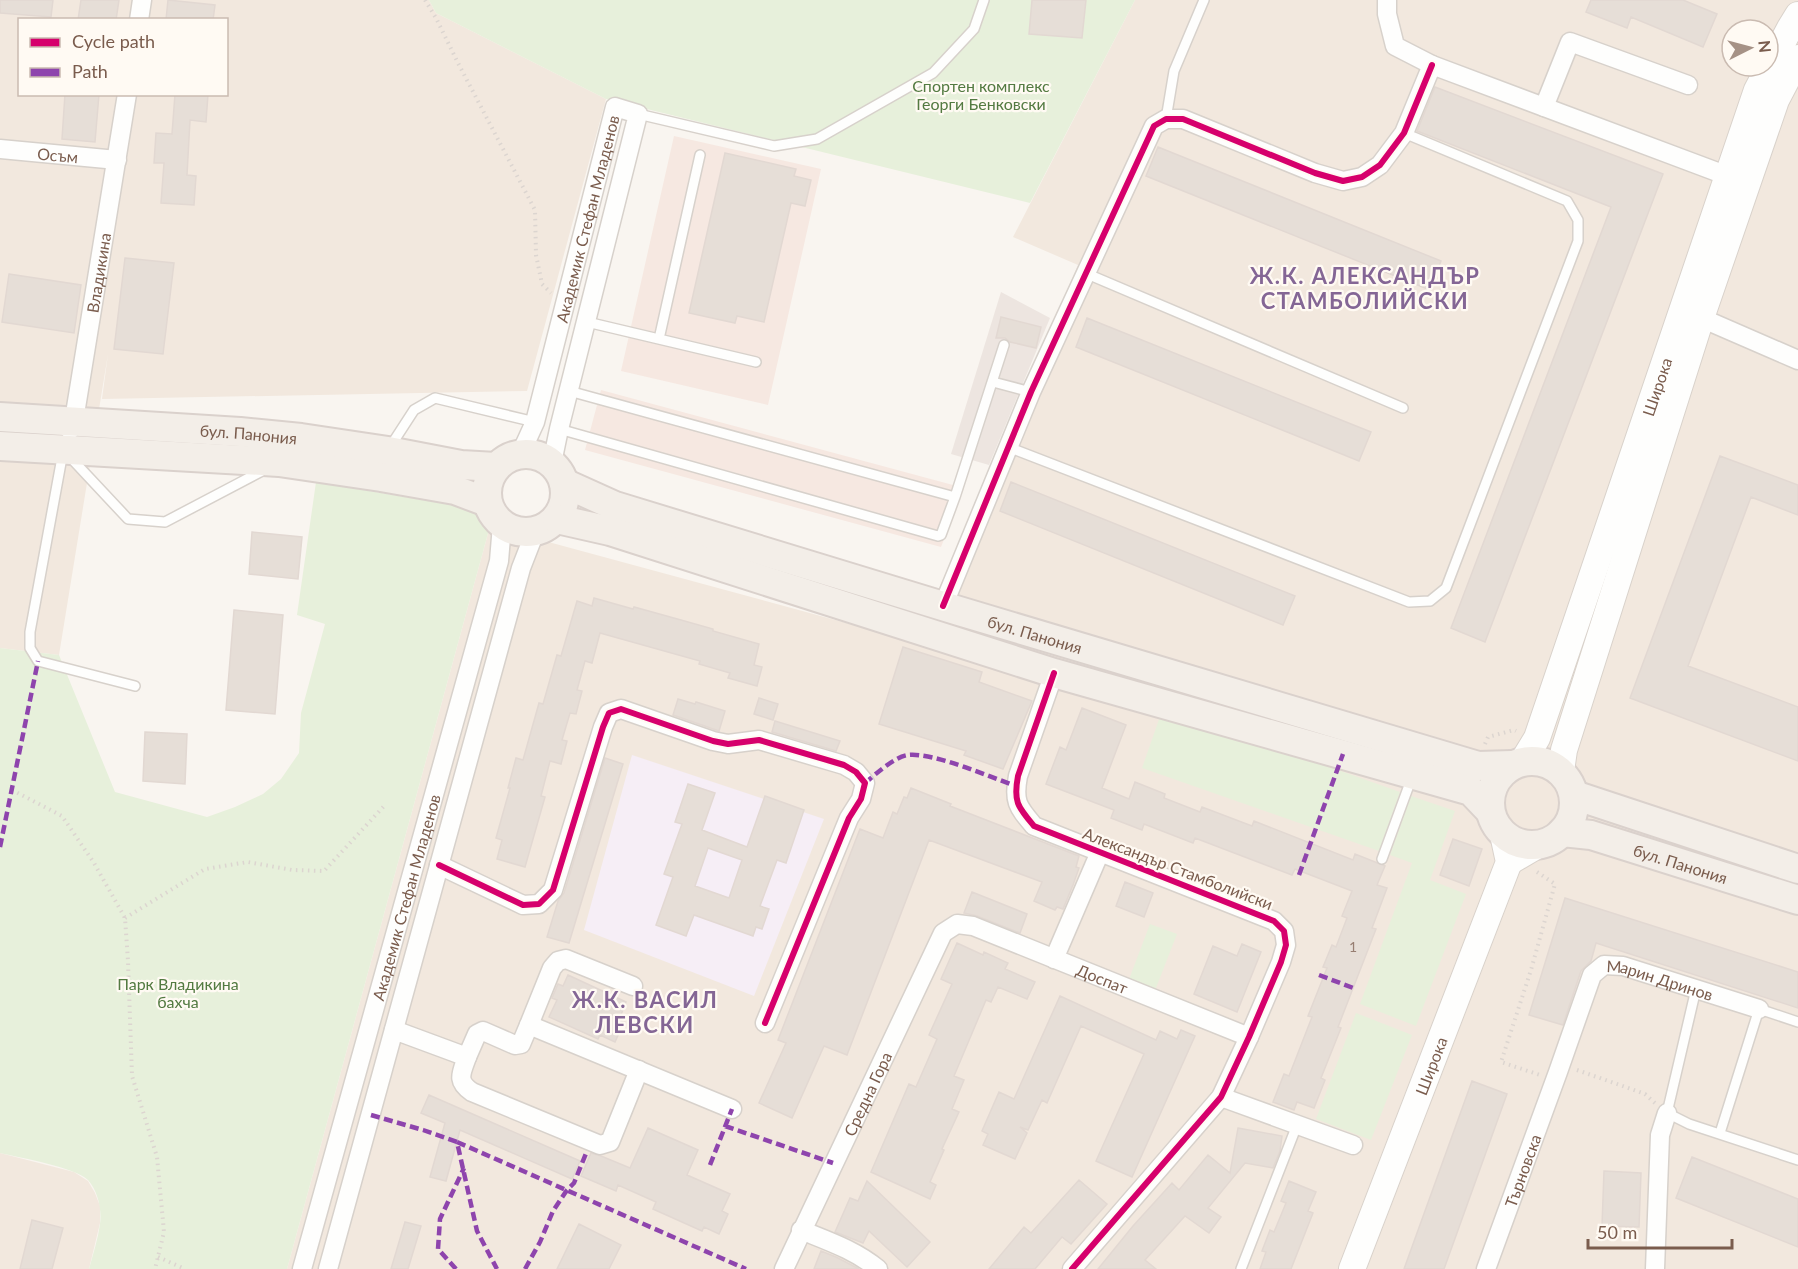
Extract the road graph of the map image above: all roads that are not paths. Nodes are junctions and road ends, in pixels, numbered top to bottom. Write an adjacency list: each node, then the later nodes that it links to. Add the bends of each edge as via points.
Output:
1 (142, 0): 6 (street)
2 (984, 0): 12 (lane, via 974,29 933,73 818,139 774,146)
3 (1204, 0): 13 (lane, via 1174,70)
4 (1387, 0): 8 (street, via 1395,46)
5 (1798, 15): 18 (main road, Широка, via 1757,90)
6 (139, 18)
7 (1798, 58): 20 (main road, Широка, via 1776,100)
8 (1432, 65): 11 (street); 14 (street)
9 (1688, 85): 11 (street, via 1570,42)
10 (127, 96): 17 (street, Владикина)
11 (1544, 107): 18 (street)
12 (638, 114): 21 (street, Академик Стефан Младенов); 32 (street, Академик Стефан Младенов, via 615,107)
13 (1166, 119): 14 (street, via 1183,119 1343,181 1362,177 1380,165); 19 (street, via 1154,126)
14 (1404, 134): 35 (lane, via 1567,201 1578,220 1578,241 1446,588 1430,601 1409,602)
15 (0, 149): 17 (street, Осъм)
16 (700, 155): 22 (lane)
17 (117, 160): 31 (street, Владикина)
18 (1728, 176): 20 (main road, Широка)
19 (1085, 273): 28 (street); 29 (lane)
20 (1692, 314): 24 (street); 47 (main road, Широка, via 1537,738); 49 (main road, Широка, via 1564,750)
21 (587, 322): 22 (lane); 27 (street, Академик Стефан Младенов)
22 (659, 339): 25 (lane)
23 (1005, 345): 26 (lane)
24 (1798, 360)
25 (756, 362)
26 (993, 382): 28 (lane); 41 (lane)
27 (570, 391): 33 (street, Академик Стефан Младенов); 41 (lane)
28 (1030, 392): 35 (street)
29 (1403, 408)
30 (0, 417): 31 (main road, бул. Панония)
31 (74, 420): 36 (street, Владикина); 37 (main road, бул. Панония, via 301,438)
32 (535, 422): 37 (lane, via 435,398 414,410); 38 (street, Академик Стефан Младенов)
33 (559, 429): 40 (street, Академик Стефан Младенов); 41 (lane, via 935,536 941,535)
34 (0, 446): 36 (main road, бул. Панония)
35 (1008, 447): 44 (street)
36 (63, 450): 39 (main road, бул. Панония); 39 (lane, via 128,519 165,522); 46 (lane, via 30,648 38,661)
37 (388, 451): 38 (main road, бул. Панония, via 461,465)
38 (508, 461): 40 (main road, бул. Панония, via 535,455); 42 (main road, via 489,481)
39 (279, 462): 42 (main road, бул. Панония, via 455,490)
40 (558, 473): 43 (main road, via 565,502); 44 (main road, бул. Панония, via 615,506)
41 (955, 497)
42 (495, 513): 43 (main road, бул. Панония, via 517,532); 79 (street, Академик Стефан Младенов, via 499,561)
43 (546, 525): 45 (main road, бул. Панония, via 610,531); 55 (street, Академик Стефан Младенов, via 521,568)
44 (944, 606): 47 (main road, бул. Панония, via 1478,766)
45 (1054, 673): 48 (main road, бул. Панония); 52 (street, Александър Стамболийски, via 1018,776 1018,807 1034,826)
46 (135, 686)
47 (1518, 763): 49 (main road, бул. Панония, via 1543,762); 50 (main road, via 1503,771 1492,790 1490,801)
48 (1413, 775): 50 (main road, бул. Панония, via 1471,791); 53 (lane)
49 (1567, 783): 51 (main road, via 1574,805 1572,815); 56 (main road, бул. Панония)
50 (1497, 823): 51 (main road, бул. Панония, via 1519,843); 54 (main road)
51 (1546, 850): 54 (main road); 57 (main road, бул. Панония, via 1590,835)
52 (1100, 852): 59 (street); 67 (street, Александър Стамболийски, via 1274,921 1284,931 1286,945 1281,962)
53 (1382, 859)
54 (1509, 862): 85 (main road, Широка)
55 (439, 865): 64 (street, via 523,905 538,904 553,890 609,712 621,709 713,741 728,744 759,740 844,765 865,783 861,799 849,818); 66 (street, Академик Стефан Младенов)
56 (1798, 869)
57 (1798, 900)
58 (957, 924): 59 (street, Доспат, via 973,926); 78 (street, Средна Гора, via 943,933)
59 (1054, 959): 67 (street, Доспат)
60 (633, 986): 65 (street, via 566,958 558,961)
61 (1696, 989): 62 (street, Марин Дринов); 70 (street, Марин Дринов, via 1623,966 1604,965 1592,975); 73 (lane)
62 (1759, 1009): 63 (lane); 75 (lane)
63 (1798, 1022)
64 (765, 1023)
65 (530, 1025): 68 (street, via 521,1044 483,1031 477,1034); 69 (street)
66 (394, 1030): 68 (street); 80 (street, Академик Стефан Младенов)
67 (1249, 1037): 71 (street, Александър Стамболийски)
68 (466, 1057): 69 (street, via 461,1076 464,1086 472,1092 600,1145 610,1142)
69 (639, 1070): 72 (street)
70 (1558, 1072): 86 (street, Търновска)
71 (1221, 1097): 74 (street); 83 (street, Александър Стамболийски)
72 (732, 1109)
73 (1666, 1113): 75 (lane); 87 (street, via 1660,1135)
74 (1298, 1125): 76 (street); 84 (lane)
75 (1720, 1133): 77 (lane)
76 (1353, 1145)
77 (1798, 1160)
78 (801, 1230): 81 (street, Средна Гора); 82 (street, via 848,1250)
79 (302, 1269)
80 (328, 1269)
81 (784, 1269)
82 (878, 1269)
83 (1072, 1269)
84 (1242, 1269)
85 (1352, 1269)
86 (1486, 1269)
87 (1655, 1269)

